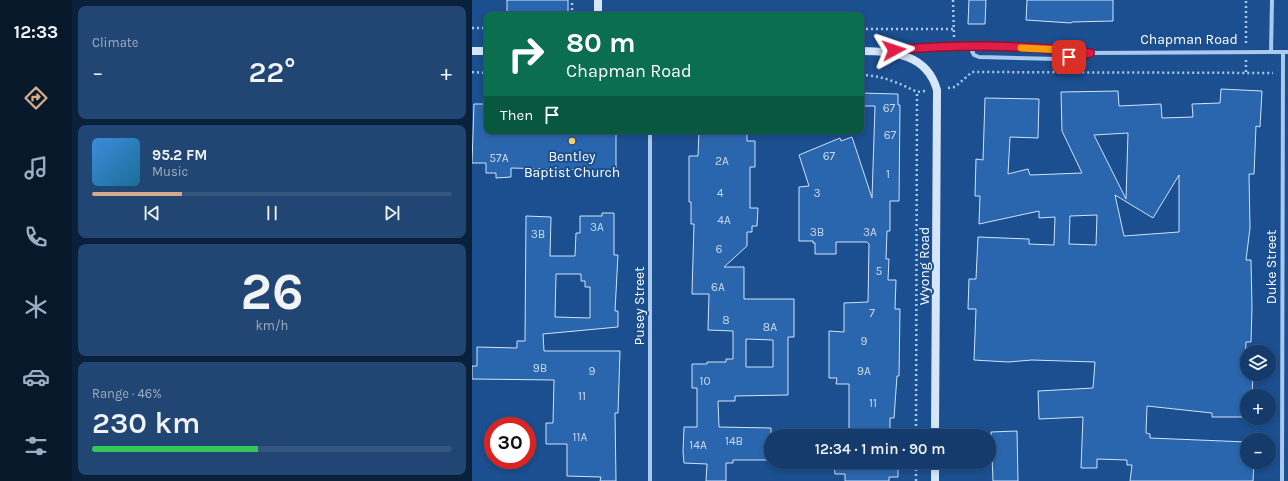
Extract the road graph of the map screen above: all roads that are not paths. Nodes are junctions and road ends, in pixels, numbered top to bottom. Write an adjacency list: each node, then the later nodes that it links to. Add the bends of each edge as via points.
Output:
1 (598, 0): 3 (street)
2 (1272, 0): 9 (street)
3 (598, 12)
4 (979, 47): 8 (street, Chapman Road); 11 (street, Chapman Road, via 1057,49); 11 (street, Chapman Road, via 972,51 979,57 1058,59)
5 (472, 51): 6 (street)
6 (484, 51)
7 (864, 51): 8 (street, Chapman Road)
8 (879, 51): 12 (street, Chapman Road, via 899,53 914,59 932,76)
9 (1271, 52): 10 (street, Chapman Road); 11 (street, Chapman Road)
10 (1286, 52): 18 (street, Duke Street, via 1283,74)
11 (1090, 53)
12 (937, 93): 14 (street, Wyong Road)
13 (650, 134): 16 (street, Pusey Street)
14 (935, 429)
15 (935, 469): 17 (street)
16 (650, 481)
17 (935, 481)
18 (1282, 481)

